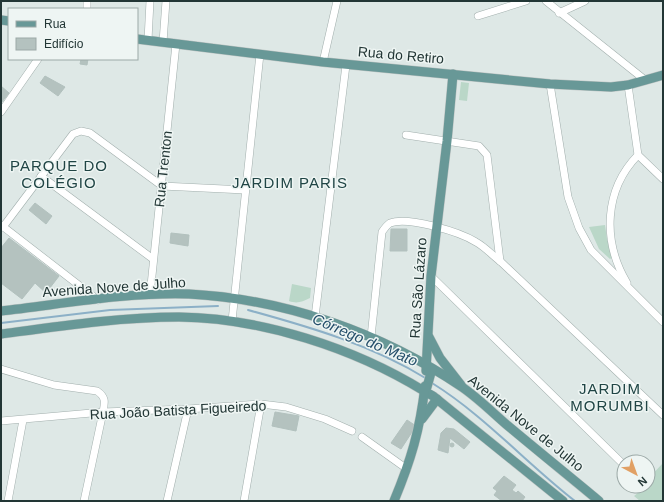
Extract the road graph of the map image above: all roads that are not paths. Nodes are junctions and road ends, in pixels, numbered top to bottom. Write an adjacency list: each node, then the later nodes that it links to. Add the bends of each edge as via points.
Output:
1 (150, 1): 10 (street)
2 (166, 1): 11 (street)
3 (337, 1): 15 (street)
4 (526, 1): 8 (street)
5 (546, 1): 7 (street)
6 (585, 1): 7 (street)
7 (559, 13): 19 (street)
8 (478, 16)
9 (138, 39): 10 (main road, Rua do Retiro)
10 (148, 40): 11 (main road, Rua do Retiro)
11 (163, 42): 12 (main road, Rua do Retiro)
12 (176, 44): 13 (main road, Rua do Retiro); 28 (street, Rua Trenton)
13 (260, 54): 15 (main road, Rua do Retiro); 29 (street)
14 (37, 60): 22 (street)
15 (323, 62): 16 (main road, Rua do Retiro)
16 (346, 65): 17 (main road, Rua do Retiro); 40 (street)
17 (453, 74): 20 (main road, Rua do Retiro); 24 (main road, Rua São Lázaro)
18 (663, 75): 19 (main road, Rua do Retiro)
19 (645, 80): 21 (main road, Rua do Retiro)
20 (550, 84): 21 (main road, Rua do Retiro, via 611,87); 35 (street, via 568,197 579,228 591,250)
21 (628, 85): 25 (street)
22 (1, 112)
23 (406, 135): 24 (street)
24 (447, 141): 31 (main road, Rua São Lázaro); 33 (street, via 479,146 487,155)
25 (638, 155): 27 (street); 35 (street, via 620,178 612,199 609,229 620,272)
26 (41, 176): 28 (street, via 73,134 81,131 90,133); 30 (street); 32 (street)
27 (663, 179)
28 (162, 186): 29 (street); 32 (street, Rua Trenton)
29 (245, 190): 38 (street)
30 (2, 226): 37 (street)
31 (438, 227): 33 (street, via 477,242); 34 (main road, Rua São Lázaro); 45 (street, via 400,221 389,224 382,232)
32 (153, 259): 36 (street, Rua Trenton)
33 (500, 261): 54 (street)
34 (431, 276): 44 (main road, Rua São Lázaro); 60 (street)
35 (634, 294): 42 (street)
36 (150, 295): 37 (main road, Avenida Nove de Julho); 38 (main road, Avenida Nove de Julho, via 188,294)
37 (98, 300): 39 (main road, Avenida Nove de Julho)
38 (234, 300): 40 (main road, Avenida Nove de Julho); 41 (street)
39 (1, 311)
40 (315, 317): 45 (main road, Avenida Nove de Julho)
41 (232, 318): 43 (main road, via 180,317 102,321); 49 (main road, via 310,339 360,357)
42 (663, 322)
43 (1, 334)
44 (428, 336): 47 (main road, Rua São Lázaro); 48 (main road, via 440,358)
45 (371, 337): 47 (main road, Avenida Nove de Julho)
46 (1, 369): 53 (street, via 54,385 97,391 105,400)
47 (429, 371): 48 (main road, Avenida Nove de Julho); 49 (main road, Rua São Lázaro)
48 (463, 387): 68 (main road, Avenida Nove de Julho)
49 (425, 388): 50 (main road); 56 (main road, Rua São Lázaro)
50 (438, 399): 56 (main road); 67 (main road)
51 (261, 404): 52 (street, Rua João Batista Figueiredo); 58 (street, Rua João Batista Figueiredo, via 286,407 325,419); 65 (street)
52 (188, 409): 53 (street, Rua João Batista Figueiredo); 64 (street)
53 (103, 412): 55 (street, Rua João Batista Figueiredo); 63 (street)
54 (663, 415)
55 (23, 420): 57 (street, Rua João Batista Figueiredo); 62 (street)
56 (421, 420): 61 (main road, Rua São Lázaro)
57 (1, 421)
58 (352, 431)
59 (362, 437): 61 (street)
60 (616, 457)
61 (407, 469): 66 (main road, Rua São Lázaro)
62 (8, 501)
63 (84, 501)
64 (167, 501)
65 (244, 501)
66 (394, 501)
67 (563, 501)
68 (599, 501)

